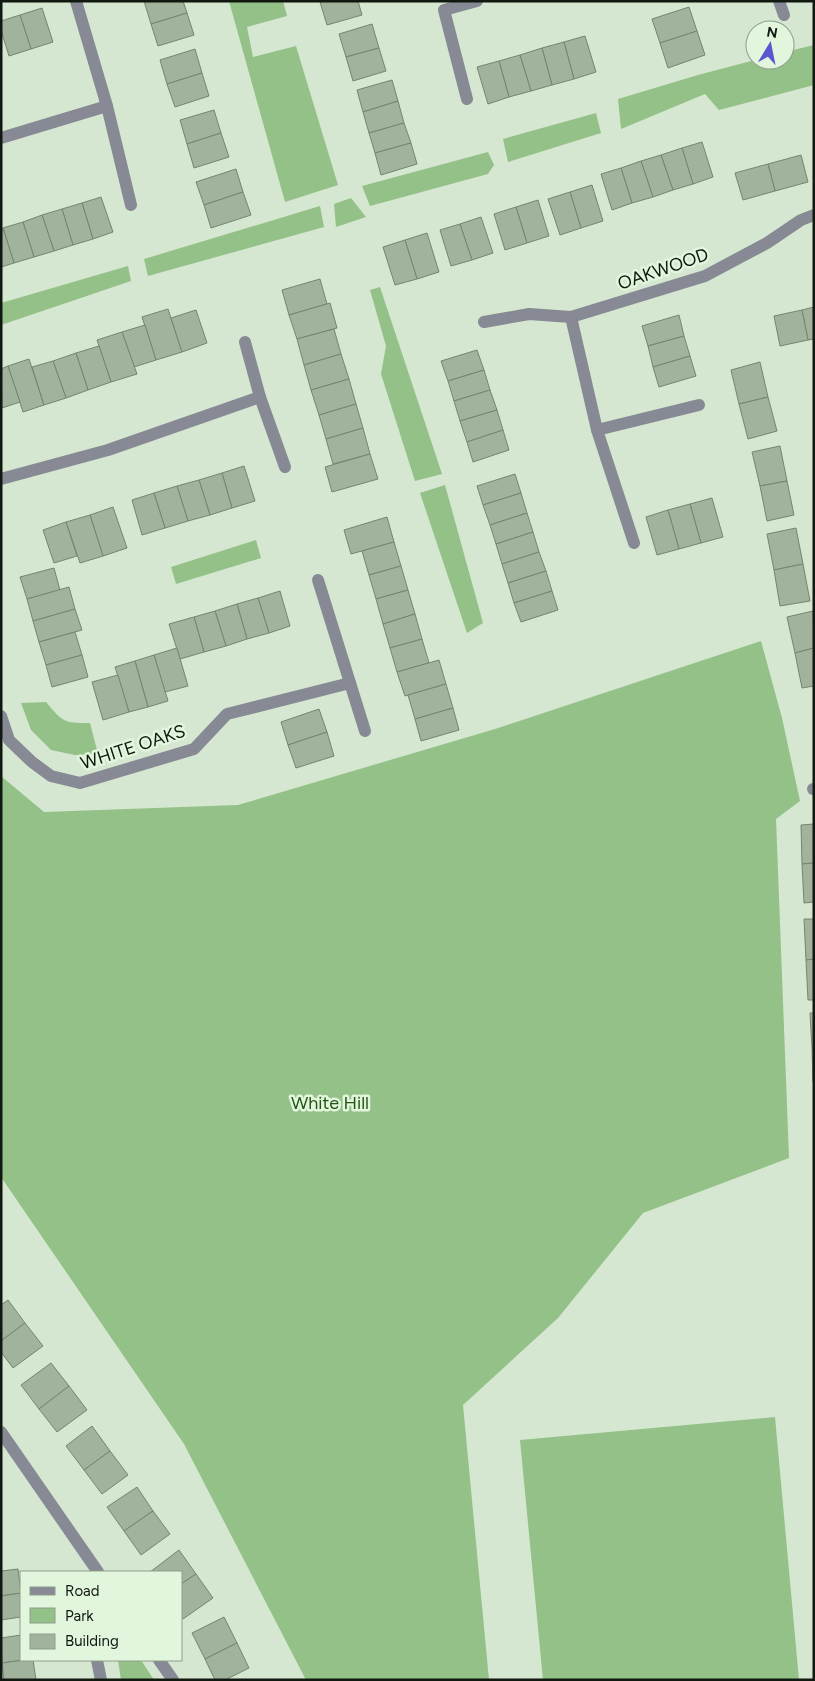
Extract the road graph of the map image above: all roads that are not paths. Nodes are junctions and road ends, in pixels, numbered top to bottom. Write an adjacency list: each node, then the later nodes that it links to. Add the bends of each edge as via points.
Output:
1 (76, 1): 6 (street)
2 (476, 1): 5 (street, via 444,10)
3 (779, 1): 4 (street)
4 (784, 15)
5 (467, 99)
6 (107, 106): 7 (street); 8 (street)
7 (1, 138)
8 (131, 205)
9 (814, 215): 10 (street, OAKWOOD, via 705,276)
10 (571, 317): 11 (street, OAKWOOD, via 529,314); 15 (street)
11 (484, 322)
12 (245, 342): 13 (street)
13 (260, 397): 16 (street); 17 (street, via 108,450)
14 (699, 405): 15 (street)
15 (597, 430): 18 (street)
16 (285, 467)
17 (1, 479)
18 (634, 543)
19 (318, 580): 20 (street)
20 (350, 683): 21 (street, WHITE OAKS, via 227,714 194,749 80,782 51,776 32,762 10,740); 22 (street)
21 (1, 716)
22 (365, 731)
23 (1, 1432): 24 (street)
24 (97, 1571)
25 (97, 1661): 27 (street)
26 (160, 1661): 28 (street)
27 (101, 1680)
28 (173, 1680)

